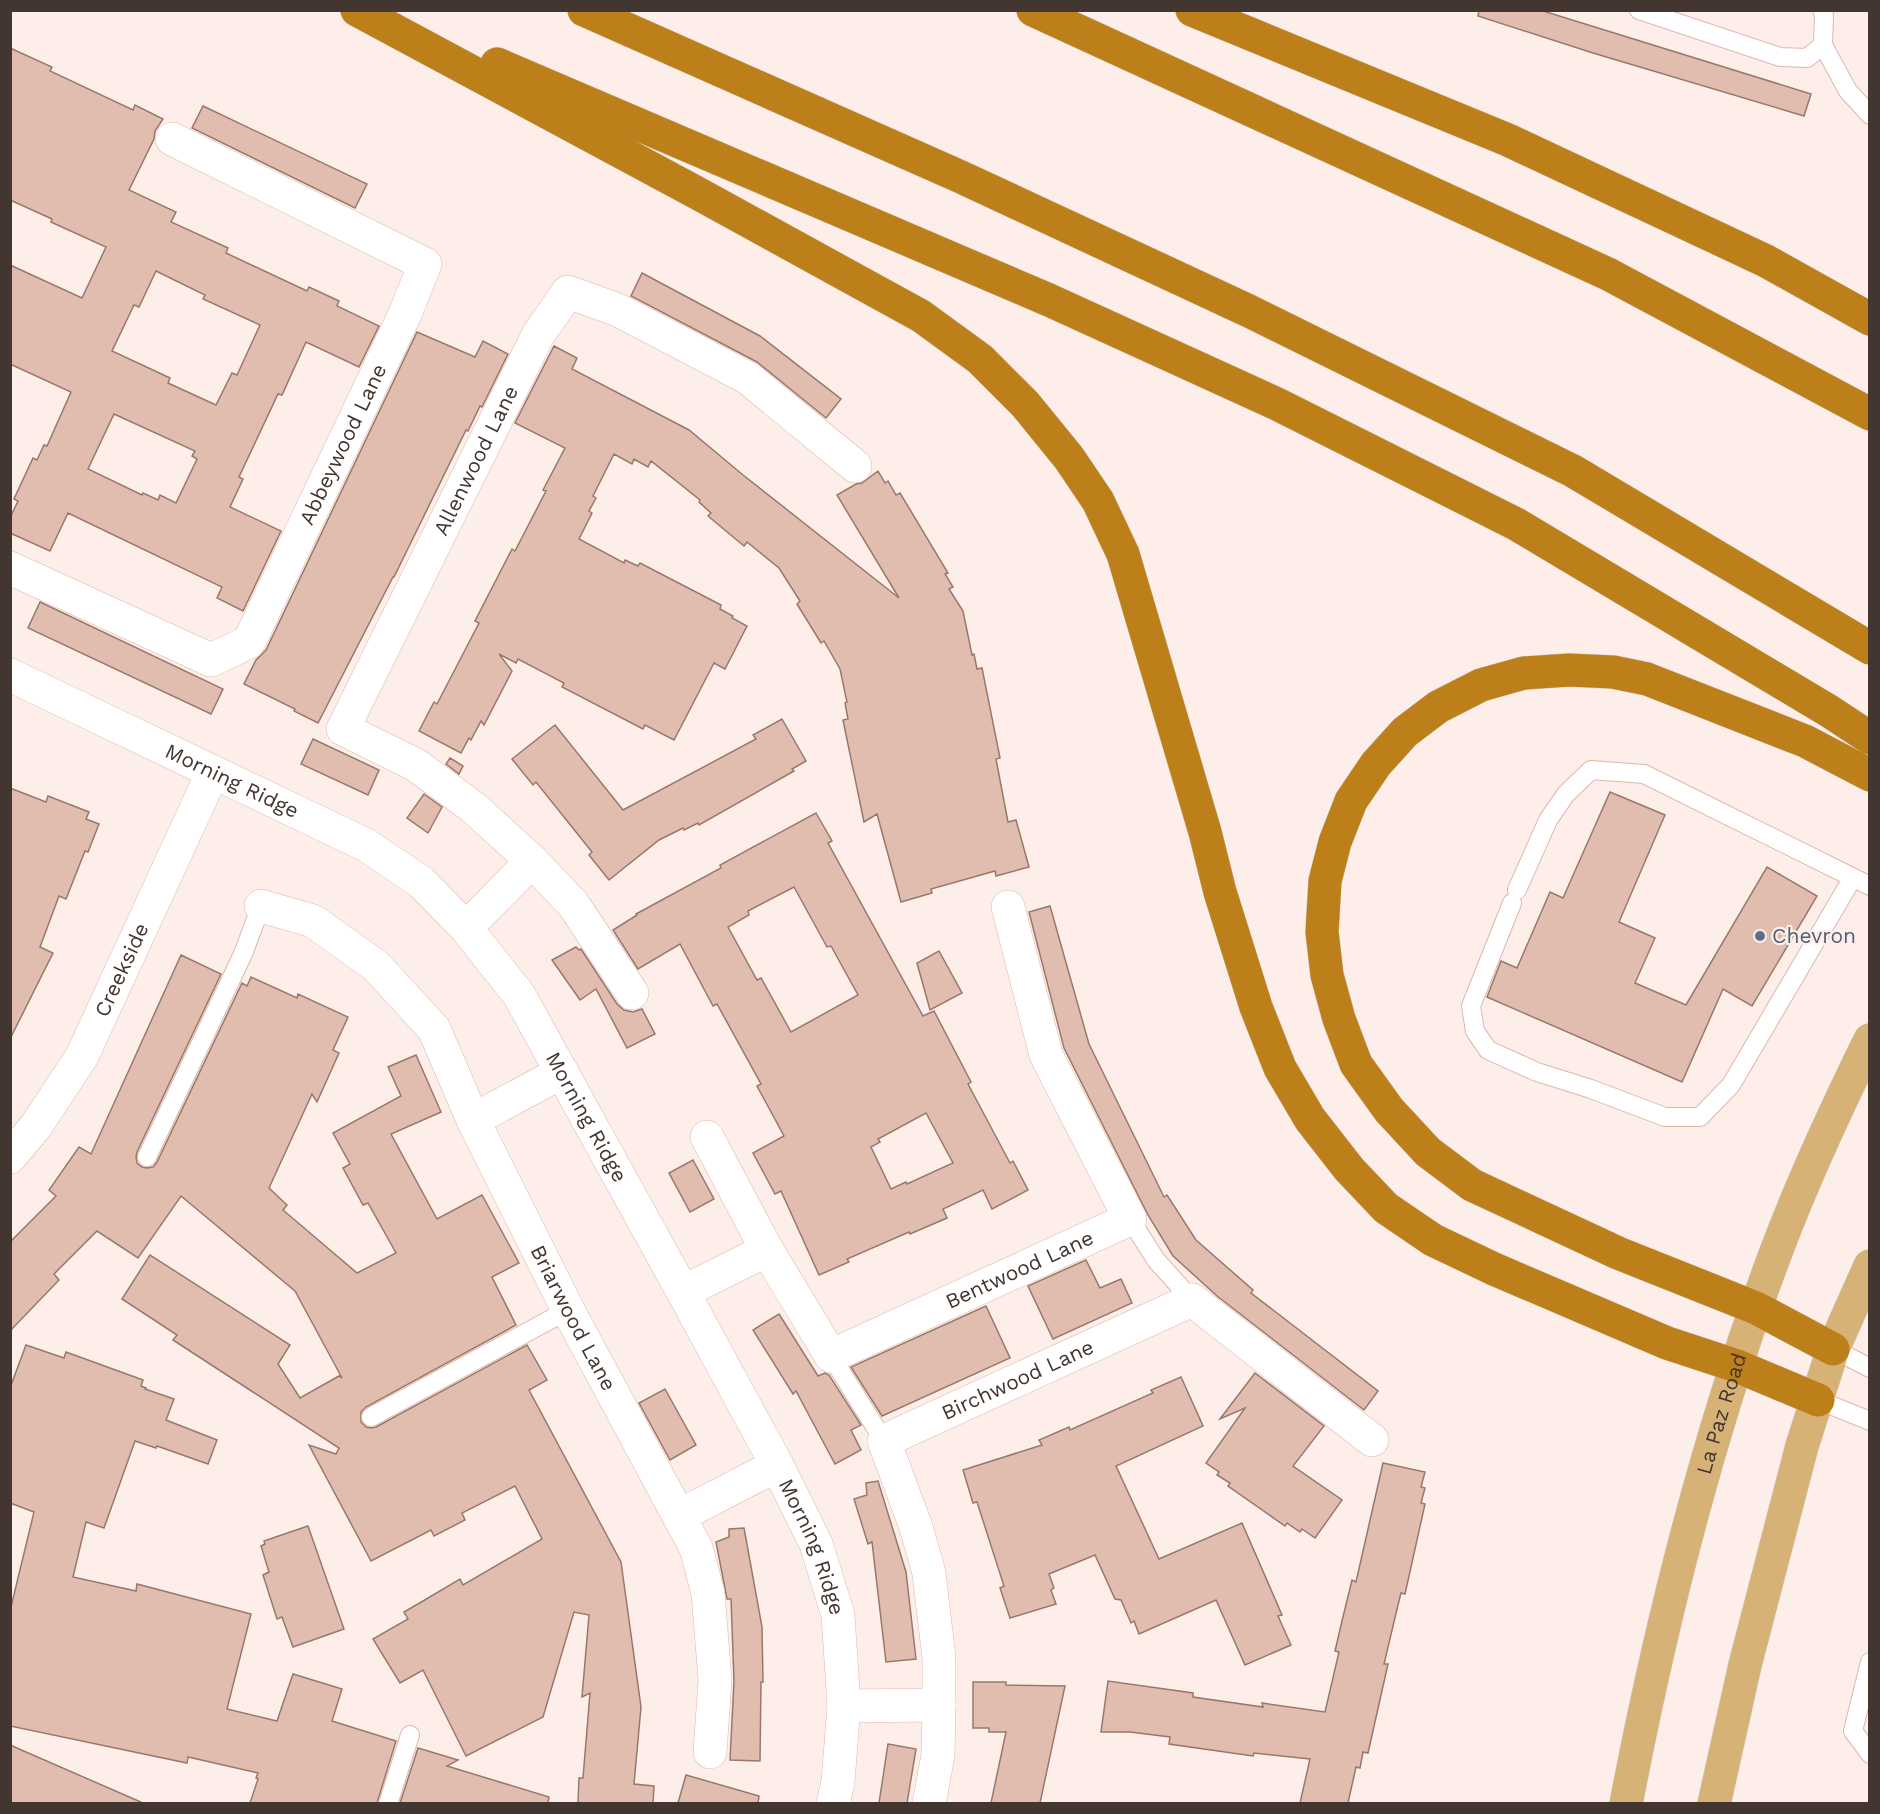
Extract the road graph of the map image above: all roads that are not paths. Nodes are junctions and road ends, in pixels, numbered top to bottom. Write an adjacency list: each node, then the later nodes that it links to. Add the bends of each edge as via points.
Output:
1 (357, 10): 42 (highway, via 921,316 980,359 1025,404 1069,458 1098,501 1123,554 1256,1007 1280,1068 1310,1119 1349,1170 1386,1208 1433,1240 1667,1342)
2 (372, 10): 17 (highway, via 1049,300 1277,404 1516,524)
3 (584, 10): 15 (highway, via 951,172 1302,337 1573,471)
4 (1033, 10): 12 (highway, via 1608,274)
5 (1191, 10): 11 (highway, via 1508,140 1766,261)
6 (1639, 10): 8 (lane, via 1780,57 1806,58)
7 (1822, 10): 8 (lane)
8 (1823, 45): 9 (lane, via 1848,91)
9 (1869, 115)
10 (172, 139): 14 (street, Abbeywood Lane, via 424,264 405,315 249,642 211,660)
11 (1869, 319)
12 (1869, 414)
13 (855, 466): 20 (street, Allenwood Lane, via 748,378 618,310 568,292 538,335 343,729 416,765 474,808)
14 (12, 571)
15 (1864, 645)
16 (10, 675): 18 (street, Morning Ridge)
17 (1869, 738)
18 (213, 772): 25 (street, Morning Ridge, via 366,845 421,882); 32 (street, Creekside, via 82,1056)
19 (1869, 775): 38 (highway, via 1805,741 1647,679 1613,672 1524,673 1481,685 1438,707 1405,732 1376,764 1352,801 1325,881 1322,932 1328,975 1356,1064 1389,1110 1428,1152 1472,1185 1618,1252)
20 (532, 861): 25 (street); 26 (street, Allenwood Lane, via 573,904)
21 (1852, 879): 21 (lane, via 1731,1085 1700,1117 1665,1117 1537,1072 1488,1050 1475,1030 1471,1005 1548,820 1566,794 1591,770 1644,774); 22 (lane)
22 (1869, 886)
23 (261, 906): 29 (street, Briarwood Lane, via 313,921 376,966 434,1029); 31 (lane, via 243,954)
24 (1008, 907): 33 (street, via 1046,1055)
25 (466, 928): 28 (street, Morning Ridge, via 519,995)
26 (632, 993)
27 (1869, 1040): 38 (main road, La Paz Road, via 1823,1140)
28 (562, 1072): 29 (street); 36 (street, Morning Ridge)
29 (473, 1120): 39 (street, Briarwood Lane)
30 (707, 1137): 34 (street)
31 (147, 1157)
32 (10, 1158)
33 (1130, 1219): 37 (lane, via 1156,1260); 41 (street, Bentwood Lane)
34 (767, 1250): 36 (street); 41 (street)
35 (1869, 1266): 40 (main road)
36 (684, 1292): 49 (street, Morning Ridge)
37 (1192, 1300): 47 (street); 48 (street, Birchwood Lane)
38 (1756, 1308): 40 (highway); 42 (main road, La Paz Road)
39 (568, 1310): 45 (lane); 50 (street, Briarwood Lane)
40 (1833, 1349): 43 (lane); 44 (main road)
41 (831, 1356): 48 (lane)
42 (1737, 1366): 44 (highway); 60 (main road, La Paz Road, via 1679,1559)
43 (1869, 1368)
44 (1818, 1400): 46 (lane); 61 (main road, via 1744,1665)
45 (371, 1416)
46 (1869, 1421)
47 (1372, 1440)
48 (884, 1441): 52 (street, via 929,1573 939,1658)
49 (777, 1466): 50 (street); 53 (street, Morning Ridge, via 816,1544 838,1615)
50 (679, 1516): 55 (street, Briarwood Lane, via 696,1548 708,1593 715,1680)
51 (1869, 1662): 56 (lane, via 1853,1731)
52 (939, 1705): 53 (street); 59 (street, via 938,1755)
53 (844, 1706): 58 (street, Morning Ridge)
54 (410, 1735): 57 (lane)
55 (710, 1752)
56 (1869, 1754)
57 (388, 1803)
58 (833, 1803)
59 (929, 1803)
60 (1626, 1803)
61 (1714, 1803)

